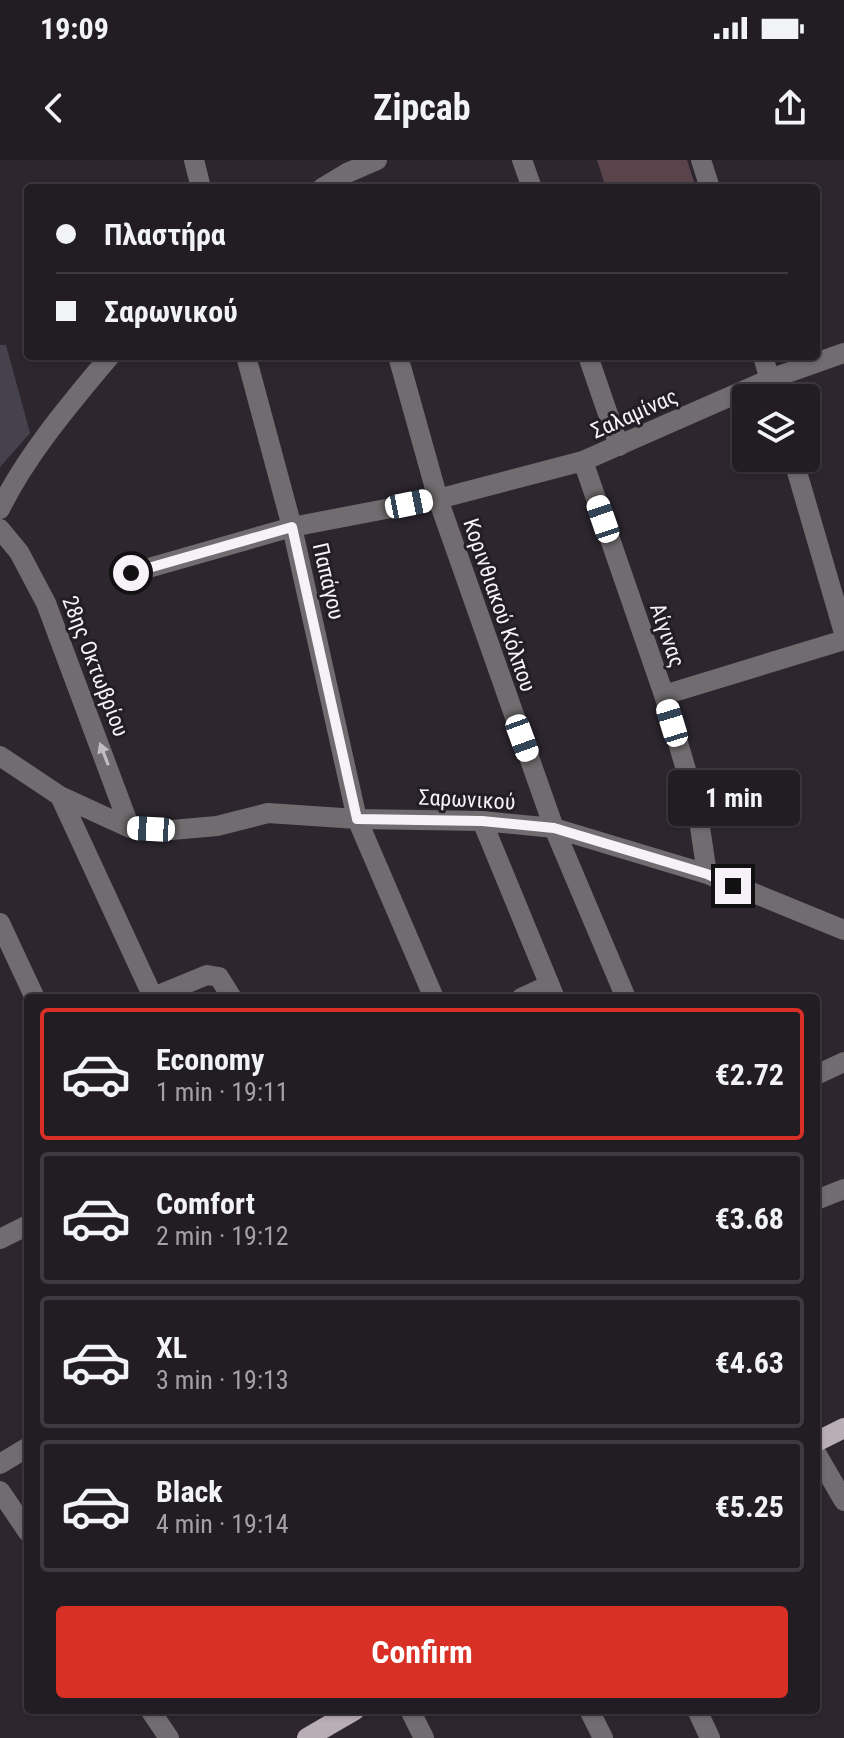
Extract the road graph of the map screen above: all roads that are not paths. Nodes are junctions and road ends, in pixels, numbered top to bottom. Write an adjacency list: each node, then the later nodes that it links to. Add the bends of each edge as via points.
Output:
1 (194, 160): 6 (street)
2 (377, 160): 5 (street)
3 (522, 160): 8 (street)
4 (701, 160): 9 (street)
5 (347, 174): 7 (street)
6 (200, 184)
7 (329, 184)
8 (531, 184)
9 (709, 184)
10 (844, 353): 17 (street, Σαλαμίνας)
11 (107, 360): 23 (street, via 39,447)
12 (247, 360): 24 (street, Παπάγου)
13 (399, 360): 22 (street, Κορινθιακού Κόλπου)
14 (589, 360): 19 (street)
15 (764, 360): 16 (street)
16 (771, 384)
17 (780, 384)
18 (732, 403): 19 (street, Σαλαμίνας)
19 (619, 446): 20 (street, Σαλαμίνας)
20 (583, 461): 22 (street, Σαλαμίνας); 29 (street, Αίγινας)
21 (797, 472): 27 (street)
22 (438, 499): 24 (street, Σαλαμίνας); 35 (street, Κορινθιακού Κόλπου)
23 (0, 509)
24 (292, 527): 26 (street, Σαλαμίνας); 32 (street, Παπάγου)
25 (0, 529): 34 (street, 28ης Οκτωβρίου, one-way to 25, via 46,603)
26 (131, 573)
27 (844, 633)
28 (844, 640): 29 (street)
29 (664, 695): 36 (street, Αίγινας, via 697,807)
30 (0, 756): 31 (street)
31 (60, 796): 34 (street); 42 (street)
32 (357, 819): 33 (street, Σαρωνικού); 34 (street, Σαρωνικού, via 268,813 217,826); 45 (street, Παπάγου)
33 (482, 821): 35 (street, Σαρωνικού); 40 (street)
34 (130, 828)
35 (554, 828): 36 (street, Σαρωνικού); 46 (street, Κορινθιακού Κόλπου)
36 (707, 874): 38 (street, Σαρωνικού)
37 (0, 923): 39 (street)
38 (844, 930)
39 (8, 958): 41 (street)
40 (552, 991)
41 (32, 994)
42 (150, 994)
43 (162, 994): 44 (street, via 207,975 219,977)
44 (230, 994)
45 (432, 994)
46 (624, 994)
47 (844, 1062): 48 (street)
48 (820, 1073)
49 (844, 1189): 50 (street)
50 (820, 1198)
51 (24, 1227): 52 (street)
52 (0, 1239)
53 (844, 1428): 54 (main road)
54 (820, 1440)
55 (24, 1449): 57 (street)
56 (820, 1460): 59 (street)
57 (0, 1464)
58 (0, 1491): 60 (street)
59 (844, 1501)
60 (24, 1526)
61 (153, 1714): 66 (street)
62 (348, 1714): 67 (main road)
63 (412, 1714): 68 (street)
64 (591, 1714): 69 (street)
65 (699, 1714): 70 (street)
66 (169, 1738)
67 (307, 1738)
68 (424, 1738)
69 (603, 1738)
70 (710, 1738)

